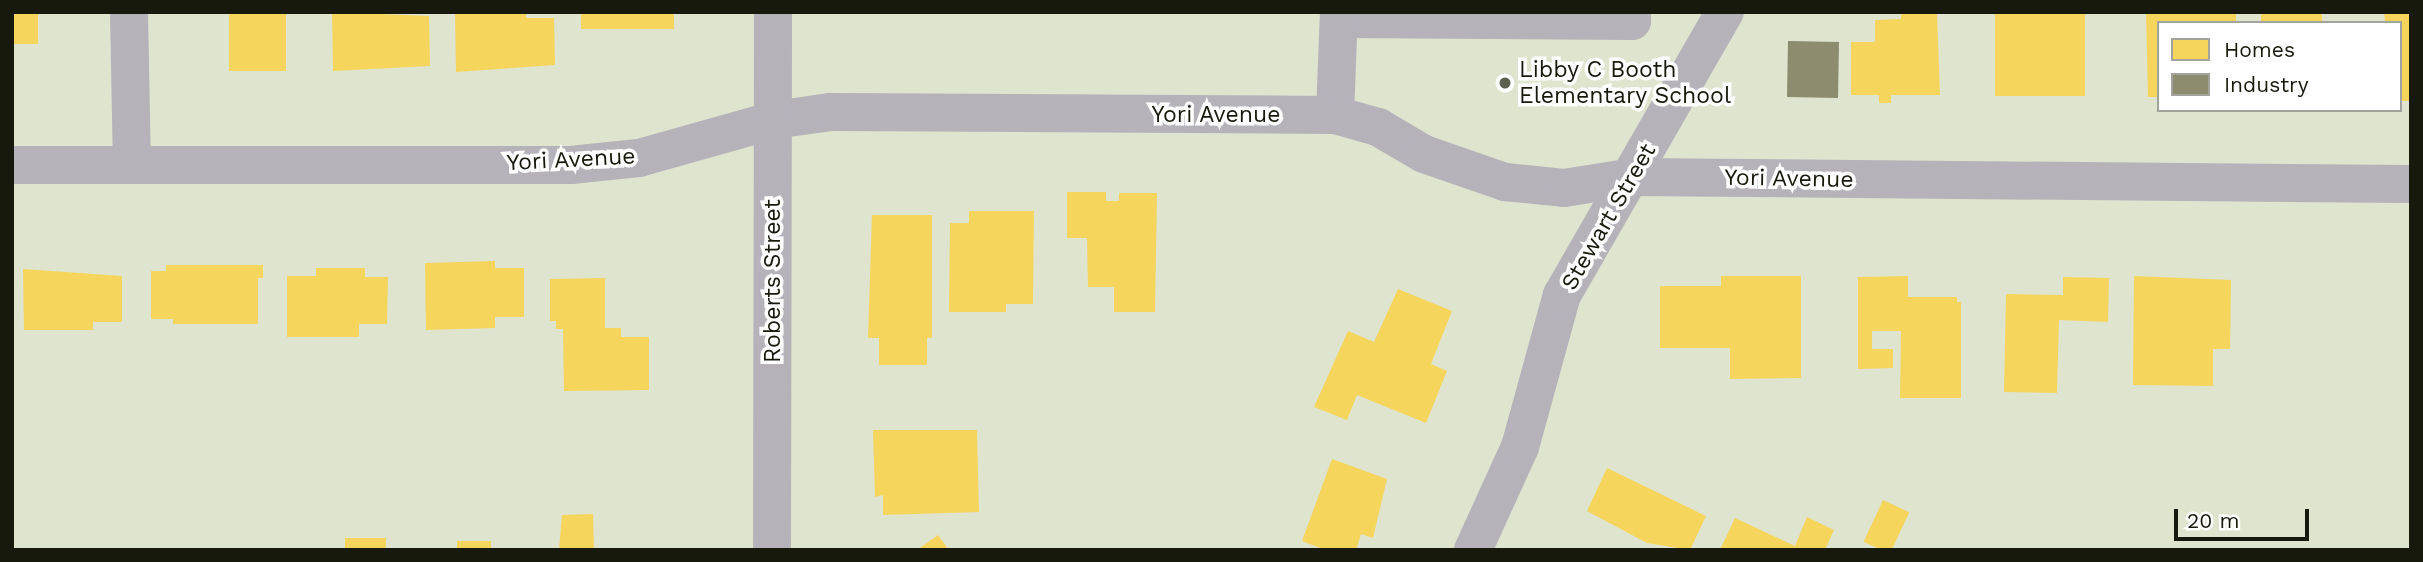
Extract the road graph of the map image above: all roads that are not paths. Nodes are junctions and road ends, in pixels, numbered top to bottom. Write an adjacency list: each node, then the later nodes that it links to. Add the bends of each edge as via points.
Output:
1 (129, 12): 8 (street)
2 (773, 12): 7 (street, Roberts Street)
3 (1632, 12): 5 (street, via 1632,20)
4 (1724, 12): 10 (street, Stewart Street)
5 (1339, 16): 6 (street)
6 (1335, 115): 7 (street, Yori Avenue, via 831,112); 10 (street, Yori Avenue, via 1378,127 1424,154 1505,182 1563,188)
7 (774, 120): 8 (street, Yori Avenue, via 639,158 571,165); 12 (street, Roberts Street)
8 (132, 163): 9 (street, Yori Avenue)
9 (12, 165)
10 (1633, 177): 11 (street, Yori Avenue); 13 (street, Stewart Street, via 1562,295 1520,447)
11 (2411, 184)
12 (772, 550)
13 (1473, 550)

